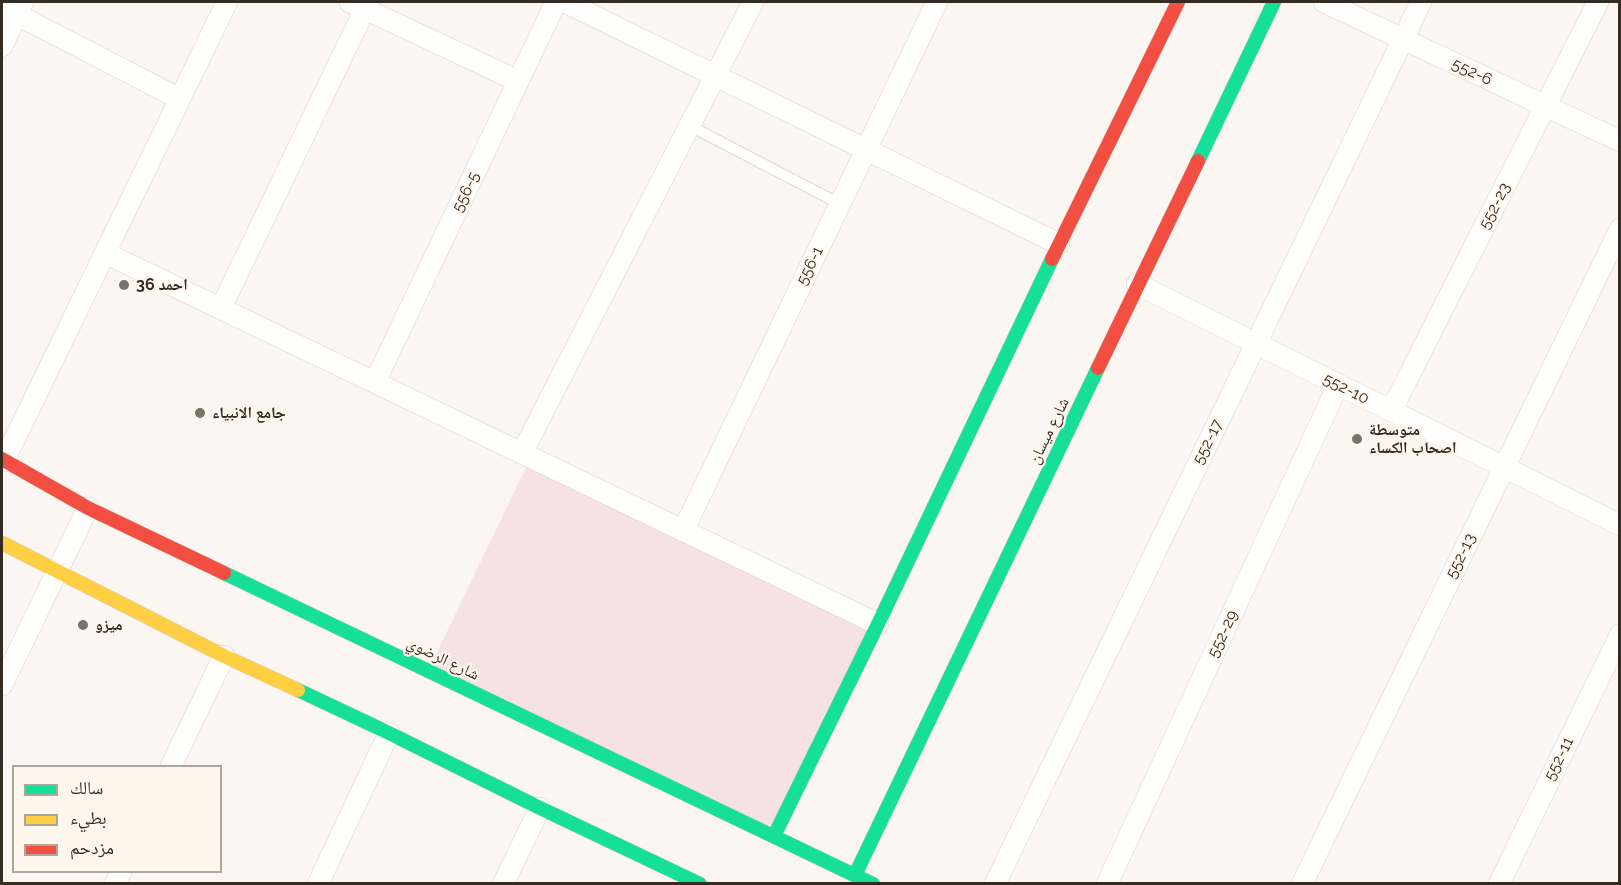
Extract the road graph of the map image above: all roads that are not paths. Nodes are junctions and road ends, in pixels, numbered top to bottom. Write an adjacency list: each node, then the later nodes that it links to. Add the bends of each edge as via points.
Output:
1 (227, 2): 17 (street)
2 (556, 2): 16 (street, 556-5)
3 (565, 2): 15 (street)
4 (753, 2): 15 (street)
5 (938, 2): 21 (street, 556-1)
6 (1178, 2): 24 (street)
7 (1274, 2): 26 (street, شارع ميسان)
8 (1324, 2): 13 (street, 552-6)
9 (1421, 2): 13 (street, 552-17)
10 (1598, 2): 18 (street, 552-23)
11 (358, 5): 16 (street); 27 (street)
12 (13, 8): 14 (street); 17 (street)
13 (1403, 39): 18 (street, 552-6); 28 (street, 552-17)
14 (2, 46)
15 (716, 76): 19 (street); 21 (street)
16 (518, 81): 29 (street, 556-5)
17 (180, 99): 25 (street)
18 (1545, 106): 20 (street, 552-6); 31 (street, 552-23)
19 (690, 126): 22 (lane); 32 (street)
20 (1620, 141)
21 (867, 149): 22 (street, 556-1); 24 (street)
22 (840, 204): 37 (street, 556-1)
23 (1620, 229): 34 (street, 552-13)
24 (1059, 243): 40 (street)
25 (105, 253): 27 (street); 33 (street)
26 (1137, 284): 28 (street, 552-10); 48 (street, شارع ميسان)
27 (221, 308): 29 (street)
28 (1256, 343): 30 (street, 552-10); 53 (street, 552-17)
29 (375, 382): 32 (street)
30 (1338, 384): 31 (street, 552-10); 54 (street, 552-29)
31 (1391, 411): 34 (street, 552-10)
32 (522, 453): 37 (street)
33 (3, 460): 35 (street, شارع الرضوي)
34 (1504, 467): 36 (street, 552-10); 55 (street, 552-13)
35 (88, 508): 39 (street); 47 (street, شارع الرضوي)
36 (1620, 525)
37 (683, 531): 40 (street)
38 (2, 543): 39 (street)
39 (57, 571): 42 (street); 43 (street)
40 (878, 624): 47 (street)
41 (1620, 635): 56 (street, 552-11)
42 (224, 656): 44 (street); 45 (street)
43 (2, 685)
44 (389, 733): 46 (street); 49 (street)
45 (171, 765)
46 (540, 808): 50 (street); 51 (street)
47 (774, 836): 48 (street, شارع الرضوي)
48 (855, 875): 52 (street, شارع الرضوي)
49 (318, 884)
50 (503, 884)
51 (700, 884)
52 (873, 884)
53 (995, 884)
54 (1107, 884)
55 (1302, 884)
56 (1498, 884)

